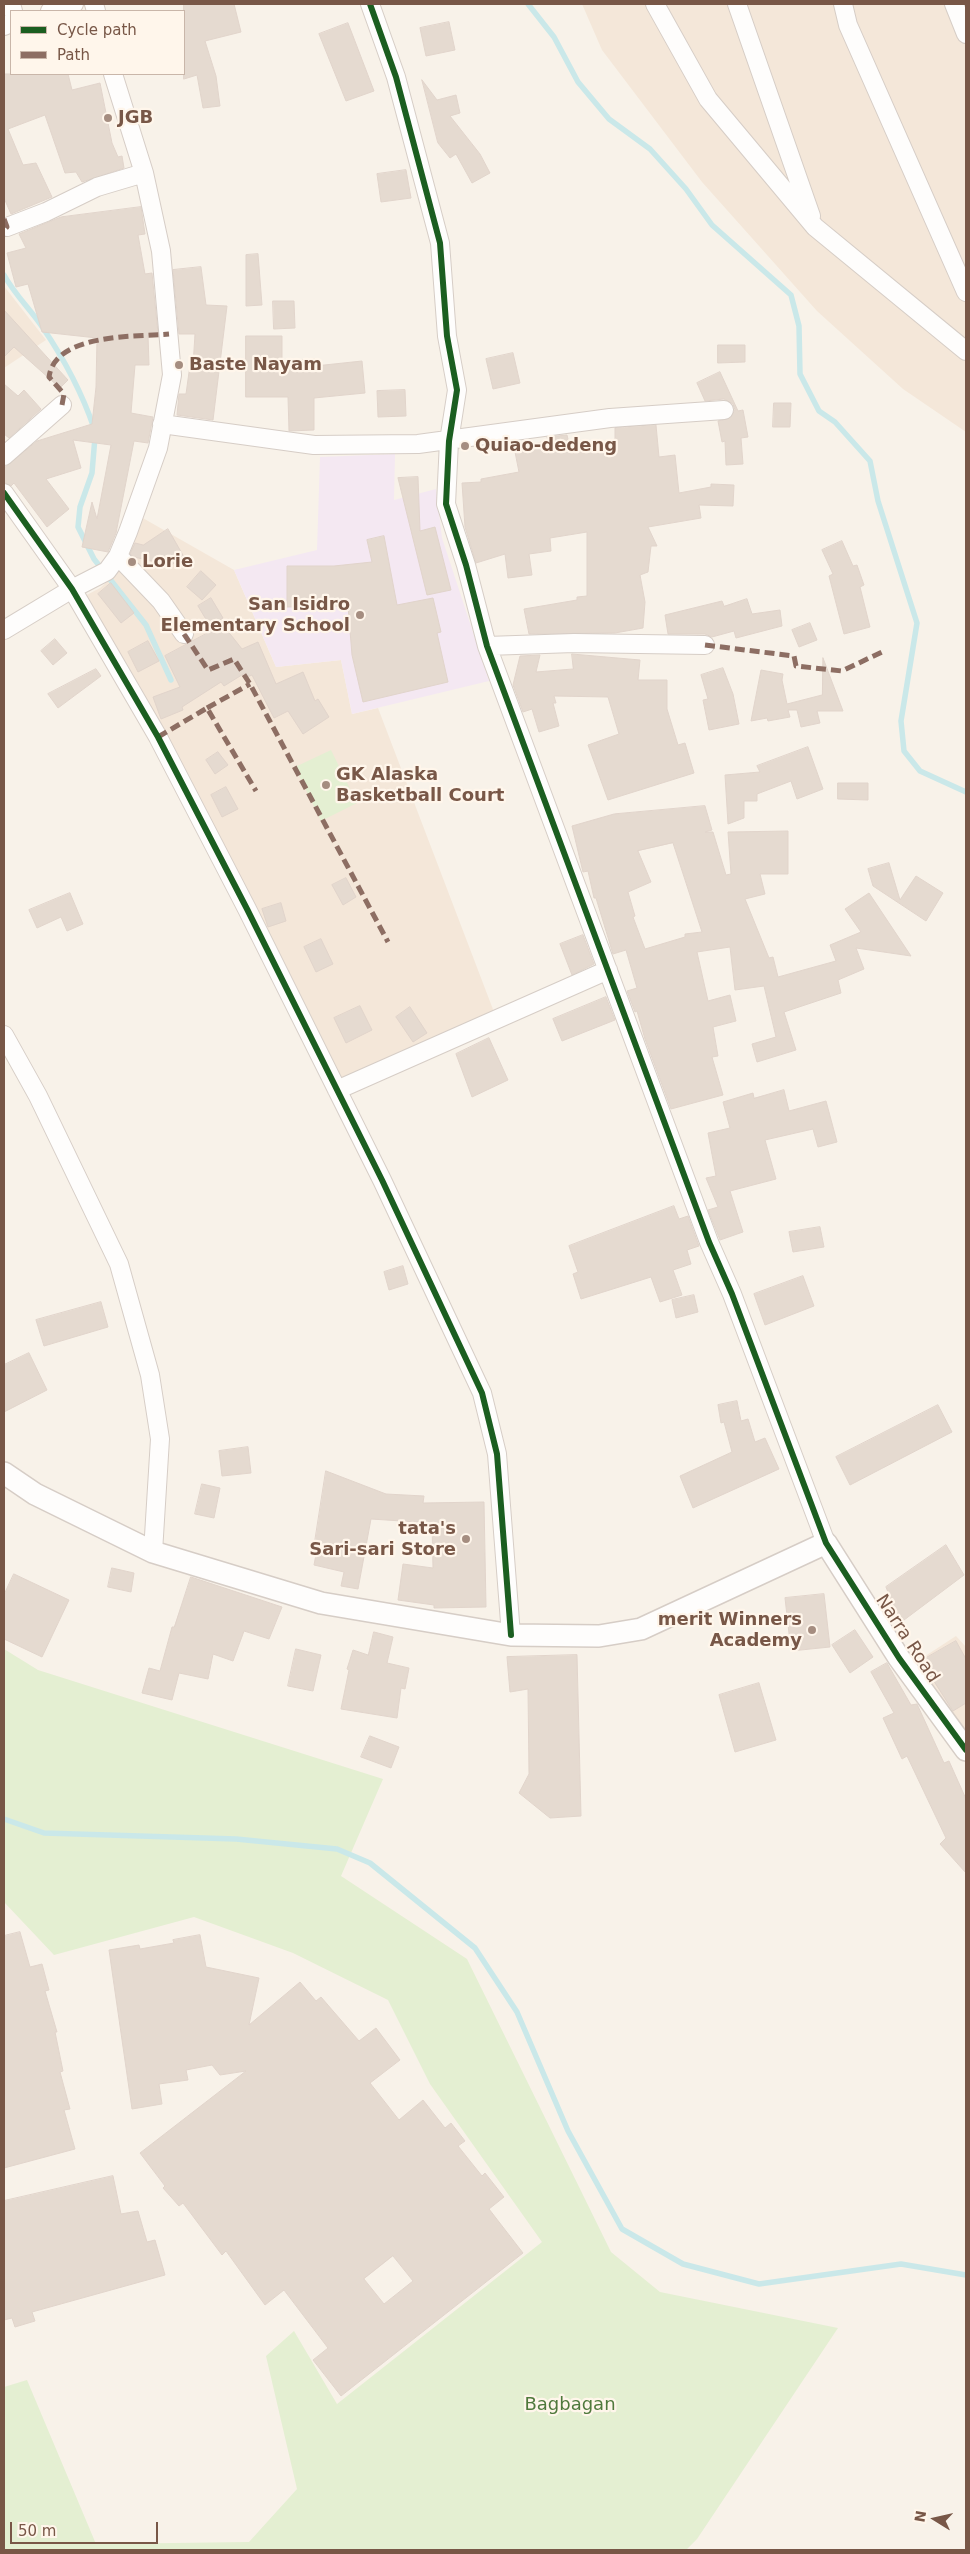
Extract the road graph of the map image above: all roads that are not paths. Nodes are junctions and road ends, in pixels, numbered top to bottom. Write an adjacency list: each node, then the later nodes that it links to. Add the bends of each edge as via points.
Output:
1 (74, 4): 7 (street)
2 (370, 4): 18 (street, via 396,77 440,243 447,336 457,390)
3 (656, 4): 12 (street, via 708,99)
4 (737, 4): 12 (street)
5 (843, 4): 13 (street, via 848,25)
6 (954, 4): 8 (street)
7 (53, 10)
8 (966, 34)
9 (113, 75): 10 (street)
10 (144, 173): 11 (street, via 97,188); 17 (street, via 161,251 168,318 172,375)
11 (7, 227)
12 (815, 227): 14 (street)
13 (966, 292)
14 (966, 351)
15 (62, 405): 19 (street)
16 (724, 410): 18 (street, via 610,418)
17 (162, 424): 18 (street, via 314,446); 21 (street, via 158,448)
18 (448, 441): 26 (street, via 446,504 466,564)
19 (4, 456)
20 (4, 493): 22 (street)
21 (118, 556): 22 (street, via 103,573); 24 (street, via 161,601)
22 (72, 589): 23 (street); 29 (street, via 158,737)
23 (4, 630)
24 (184, 634)
25 (705, 645): 26 (street, via 574,643)
26 (487, 646): 27 (street)
27 (608, 970): 29 (street); 31 (street)
28 (4, 1035): 32 (street, via 38,1096 120,1264 150,1375 160,1439)
29 (337, 1090): 33 (street, via 482,1393 498,1454)
30 (4, 1473): 32 (street, via 35,1494)
31 (826, 1543): 33 (street, via 641,1629 599,1636); 34 (street, Narra Road, via 899,1658)
32 (153, 1552): 33 (street, via 321,1603)
33 (511, 1635)
34 (966, 1750)

